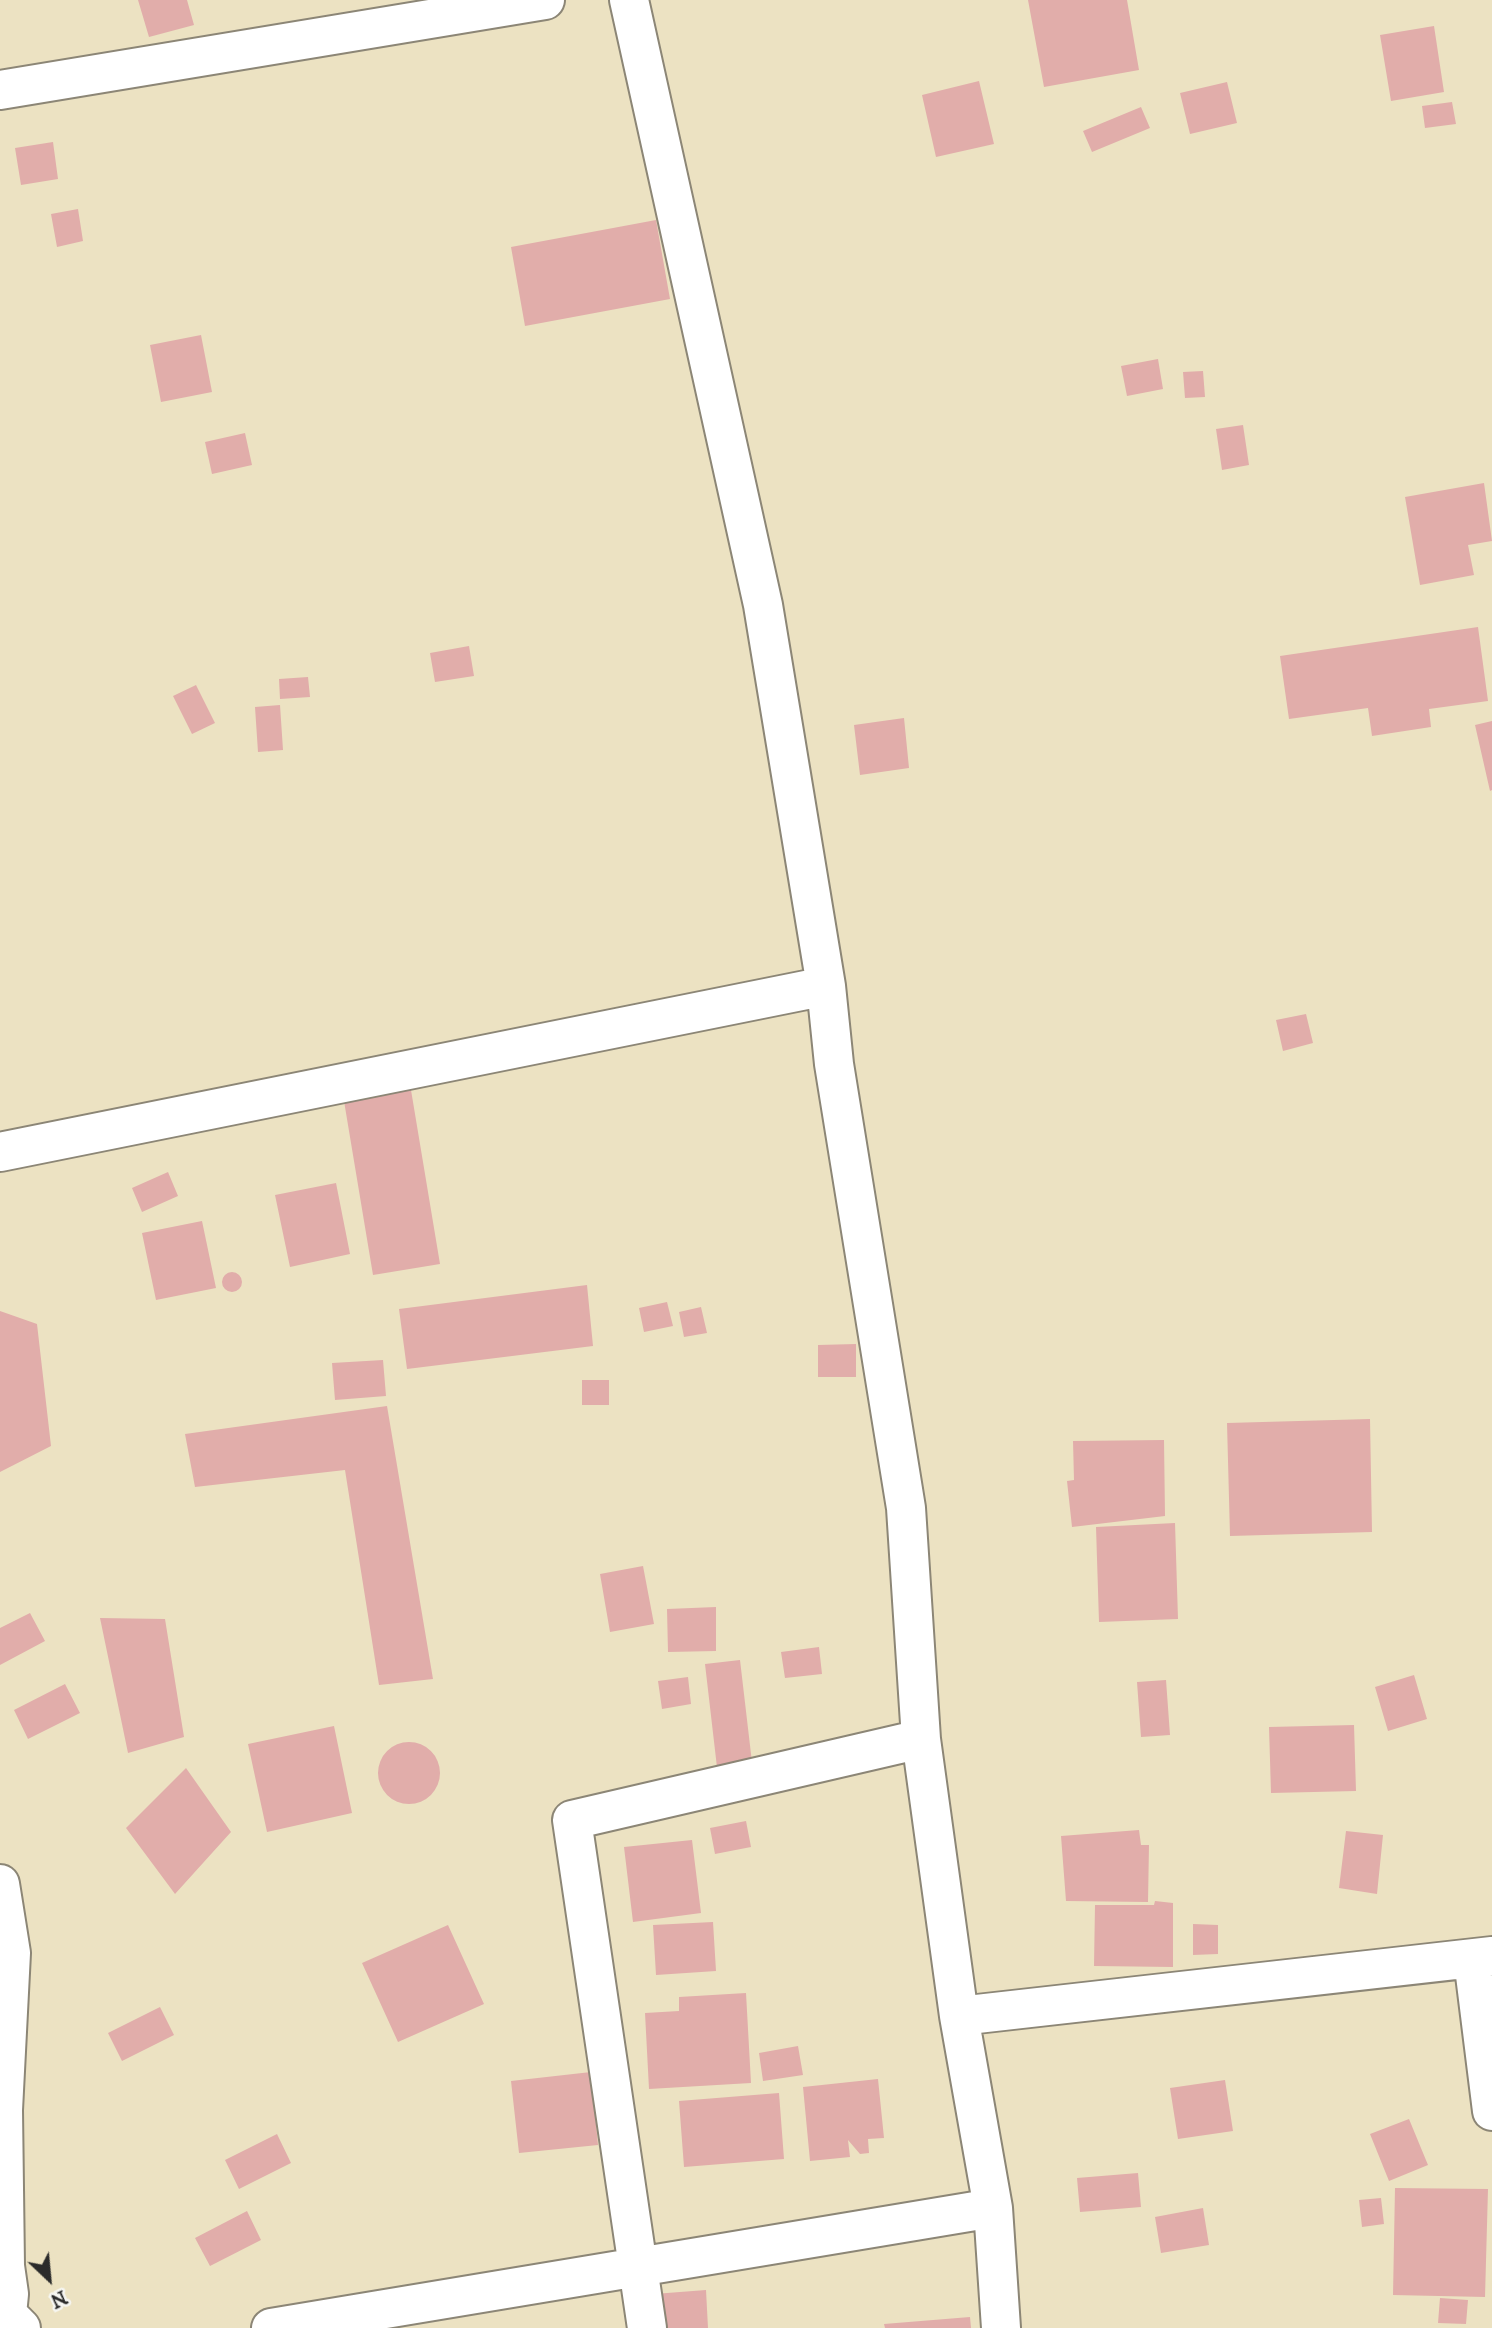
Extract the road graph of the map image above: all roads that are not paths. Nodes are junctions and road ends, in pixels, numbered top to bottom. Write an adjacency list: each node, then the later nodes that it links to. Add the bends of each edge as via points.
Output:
1 (545, 0): 3 (street)
2 (629, 0): 4 (street, via 763,606)
3 (0, 89)
4 (826, 986): 5 (street); 6 (street, via 834,1064 906,1508)
5 (0, 1152)
6 (921, 1739): 9 (street); 12 (street, via 572,1820)
7 (0, 1884): 13 (street, via 11,1953 3,2110)
8 (1482, 1957): 9 (street); 10 (street)
9 (959, 2016): 11 (street)
10 (1492, 2111)
11 (993, 2208): 12 (street); 16 (street)
12 (640, 2267): 14 (street); 15 (street)
13 (10, 2311)
14 (271, 2328)
15 (647, 2328)
16 (1001, 2328)

